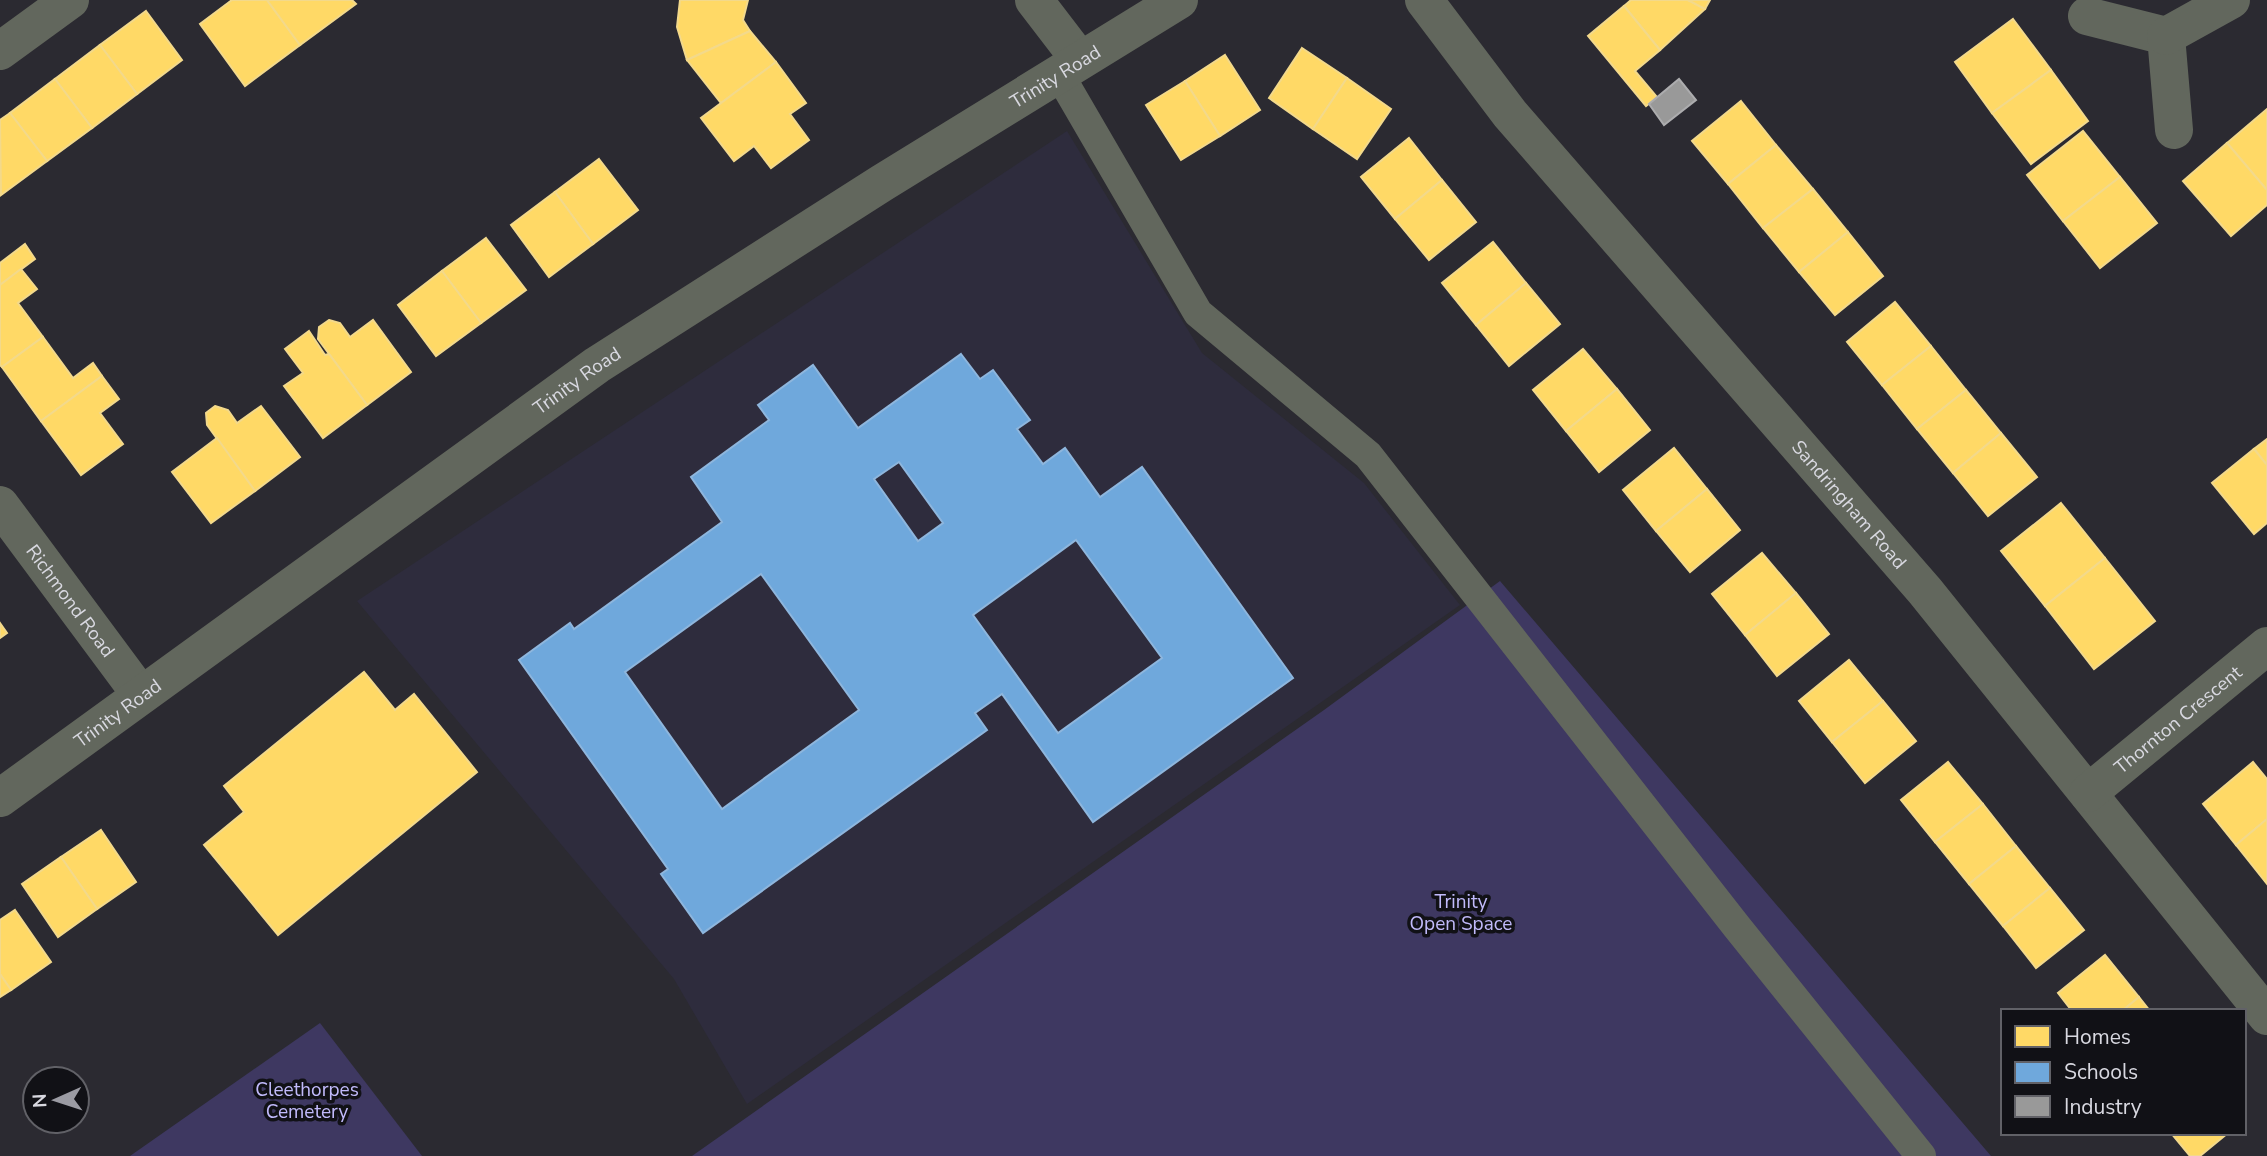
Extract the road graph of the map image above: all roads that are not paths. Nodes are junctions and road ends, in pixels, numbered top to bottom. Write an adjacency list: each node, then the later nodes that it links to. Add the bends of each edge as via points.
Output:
1 (69, 0): 8 (street)
2 (1034, 0): 9 (street)
3 (1179, 0): 9 (street, Trinity Road)
4 (1424, 0): 14 (street, Sandringham Road, via 1510,114 1925,591)
5 (2231, 0): 7 (street)
6 (2087, 16): 7 (street)
7 (2166, 36): 10 (street)
8 (0, 51)
9 (1070, 67): 13 (street, Trinity Road, via 597,365); 17 (lane, via 1198,313 1368,455)
10 (2174, 130)
11 (0, 505): 13 (street, Richmond Road)
12 (2267, 646): 14 (street, Thornton Crescent)
13 (141, 695): 15 (street, Trinity Road)
14 (2088, 793): 16 (street, Sandringham Road)
15 (0, 798)
16 (2267, 1016)
17 (1921, 1156)

